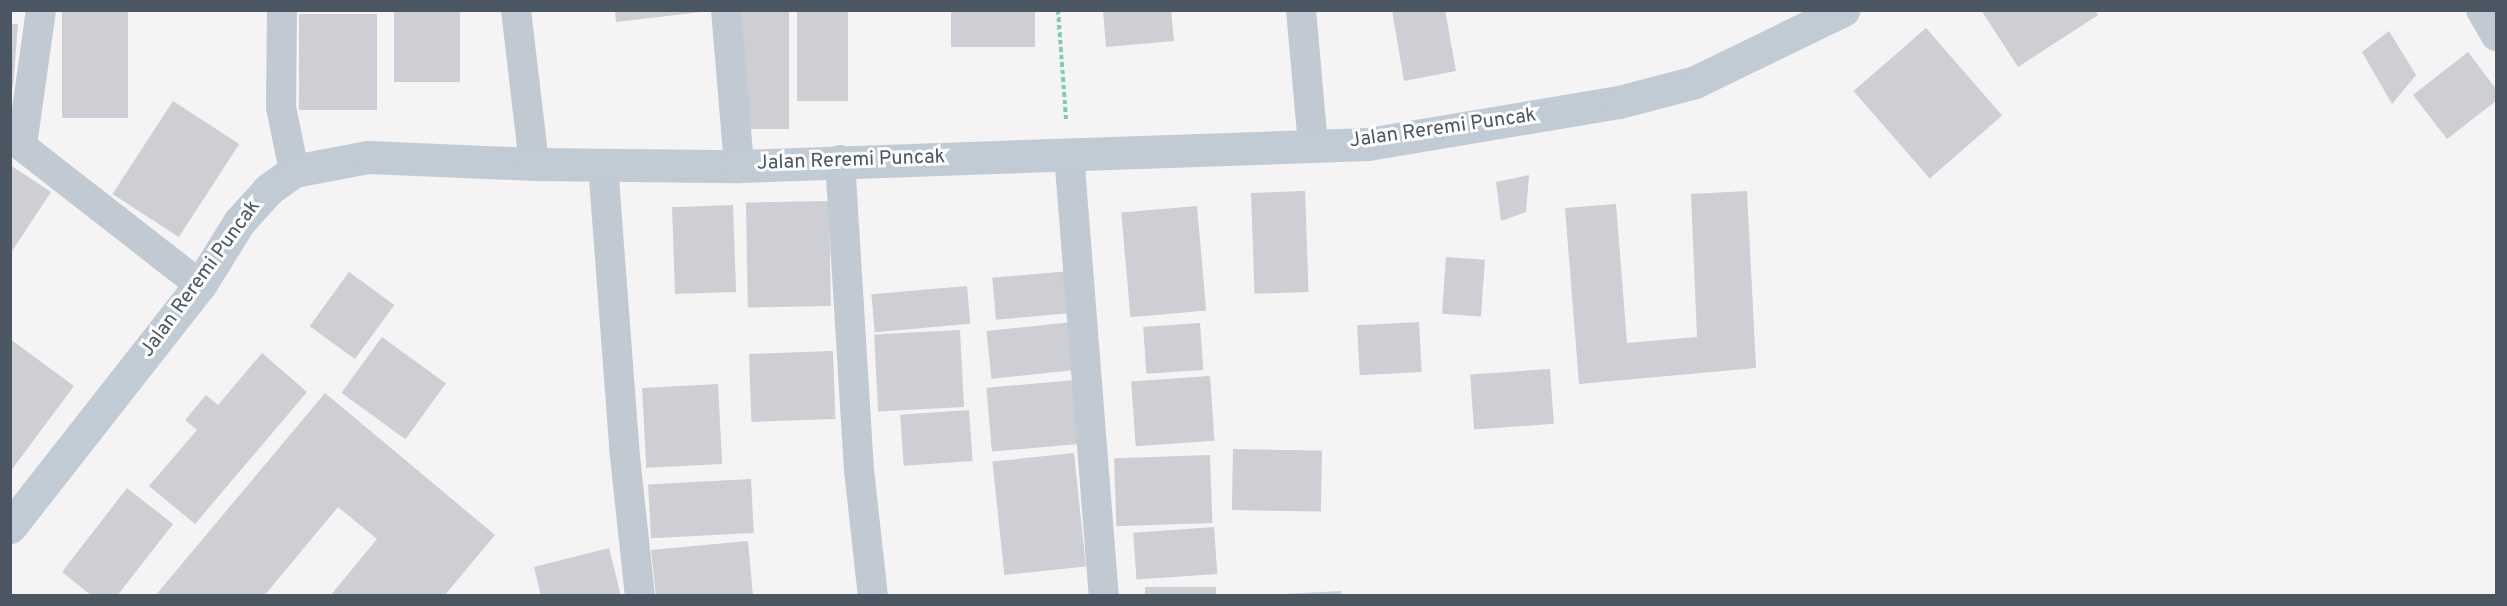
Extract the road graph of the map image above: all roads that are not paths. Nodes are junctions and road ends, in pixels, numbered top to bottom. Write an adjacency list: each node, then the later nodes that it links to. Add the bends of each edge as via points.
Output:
1 (41, 10): 9 (street)
2 (282, 10): 16 (street, via 281,107)
3 (516, 10): 13 (street)
4 (726, 10): 15 (street)
5 (1301, 10): 10 (street)
6 (1843, 10): 10 (street, Jalan Reremi Puncak, via 1695,82 1619,102 1368,144)
7 (2481, 10): 8 (street)
8 (2496, 36)
9 (16, 141): 17 (street)
10 (1313, 145): 11 (street, Jalan Reremi Puncak)
11 (1069, 154): 12 (street, Jalan Reremi Puncak); 21 (street)
12 (840, 160): 15 (street, Jalan Reremi Puncak); 20 (street, via 859,470)
13 (534, 164): 14 (street, Jalan Reremi Puncak); 16 (street, Jalan Reremi Puncak, via 368,157)
14 (603, 165): 15 (street, Jalan Reremi Puncak); 19 (street, via 624,447)
15 (739, 166)
16 (294, 171): 17 (street, Jalan Reremi Puncak, via 269,189 239,222)
17 (200, 285): 18 (street, Jalan Reremi Puncak)
18 (10, 527)
19 (640, 596)
20 (873, 596)
21 (1104, 596)

